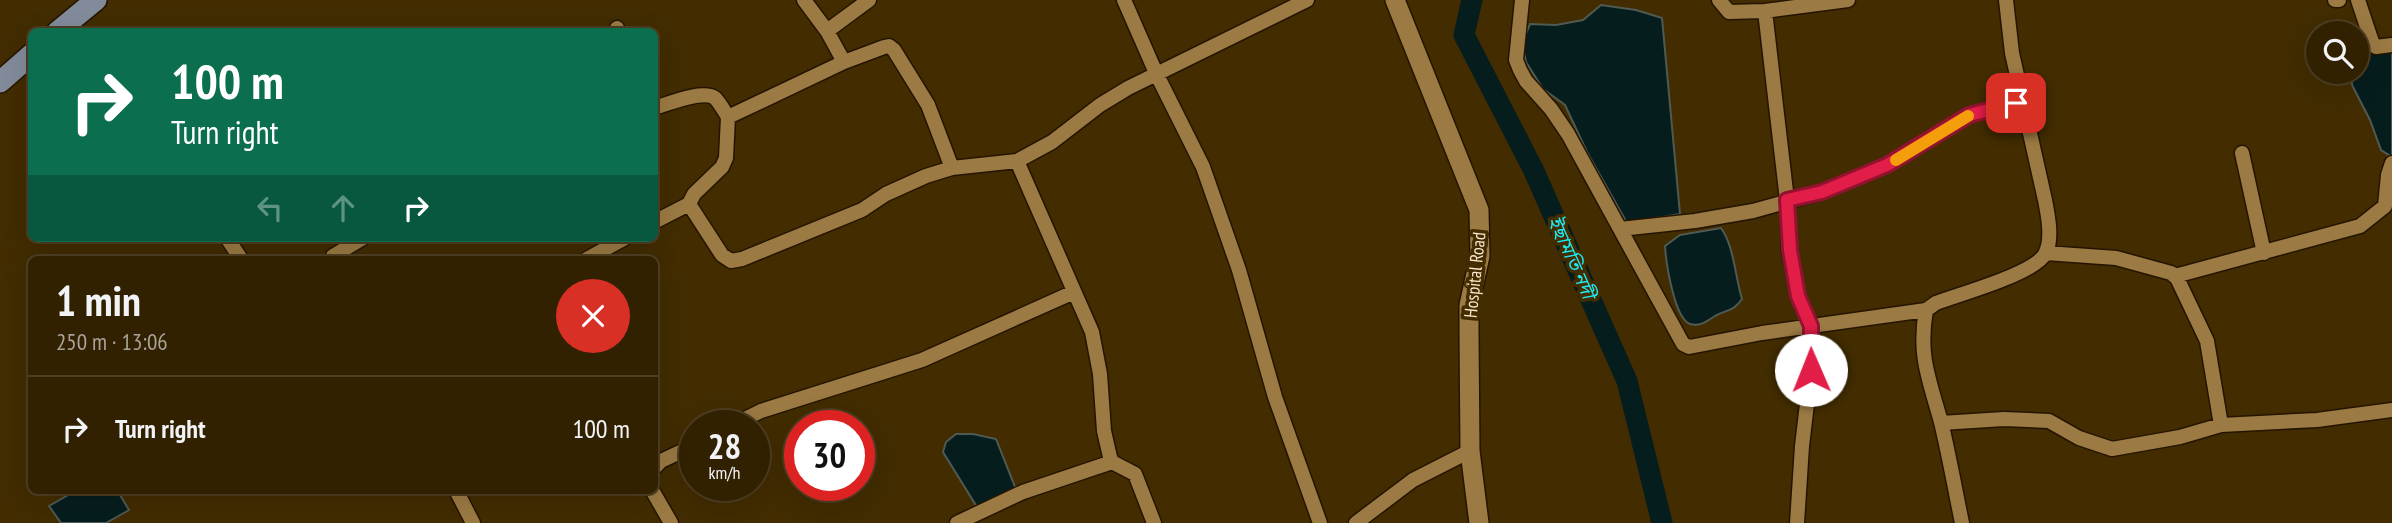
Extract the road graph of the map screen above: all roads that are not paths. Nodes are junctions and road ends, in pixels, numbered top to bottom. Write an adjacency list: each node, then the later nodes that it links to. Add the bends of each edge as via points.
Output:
1 (96, 0): 13 (main road)
2 (804, 0): 14 (street)
3 (869, 0): 14 (street)
4 (1124, 0): 18 (street)
5 (1307, 0): 18 (street)
6 (1395, 0): 45 (main road, Hospital Road, via 1479,209 1480,256 1469,305)
7 (1522, 0): 30 (street, via 1516,60 1520,70 1568,134)
8 (1719, 0): 12 (street, via 1729,12)
9 (1848, 0): 12 (street)
10 (2006, 0): 20 (street)
11 (2358, 0): 15 (street, via 2373,45)
12 (1765, 11): 27 (street)
13 (68, 28)
14 (827, 31): 17 (street)
15 (2392, 45)
16 (28, 58): 19 (main road)
17 (844, 62): 22 (street); 26 (street, via 884,47 894,50 928,105)
18 (1156, 73): 24 (street); 55 (street, via 1203,167)
19 (0, 82)
20 (2023, 101): 27 (street, via 1969,115 1887,165 1822,192); 33 (street, via 2048,218)
21 (658, 107): 22 (street, via 709,96)
22 (728, 117): 28 (street, via 722,167)
23 (2242, 153): 34 (street)
24 (1017, 161): 26 (street); 38 (street)
25 (2392, 163): 34 (street, via 2385,206 2374,217 2360,226)
26 (952, 169): 28 (street, via 926,176 862,210 731,261 722,255)
27 (1787, 200): 30 (street, via 1707,219); 40 (street, via 1798,296)
28 (689, 204): 29 (street)
29 (658, 220)
30 (1620, 229): 40 (street, via 1683,344 1689,347)
31 (357, 242): 35 (street)
32 (618, 242): 36 (street)
33 (2046, 253): 37 (street, via 2116,258); 39 (street, via 2034,265 2007,278)
34 (2264, 253): 37 (street)
35 (334, 256)
36 (592, 256)
37 (2175, 276): 44 (street, via 2207,341)
38 (1074, 292): 41 (street, via 922,360); 47 (street, via 1092,332)
39 (1926, 310): 40 (street); 43 (street, via 1923,356)
40 (1811, 326): 58 (street)
41 (764, 410)
42 (2392, 410): 44 (street, via 2317,421)
43 (1941, 423): 44 (street, via 2049,421 2083,440 2112,449); 59 (street)
44 (2221, 425)
45 (1470, 451): 56 (street, via 1413,480); 57 (main road, Hospital Road)
46 (679, 452): 48 (street)
47 (1112, 462): 53 (street, via 1023,492); 54 (street, via 1135,474)
48 (658, 464)
49 (458, 494): 51 (street)
50 (654, 494): 52 (street)
51 (472, 523)
52 (671, 523)
53 (957, 523)
54 (1154, 523)
55 (1320, 523)
56 (1356, 523)
57 (1479, 523)
58 (1797, 523)
59 (1962, 523)

